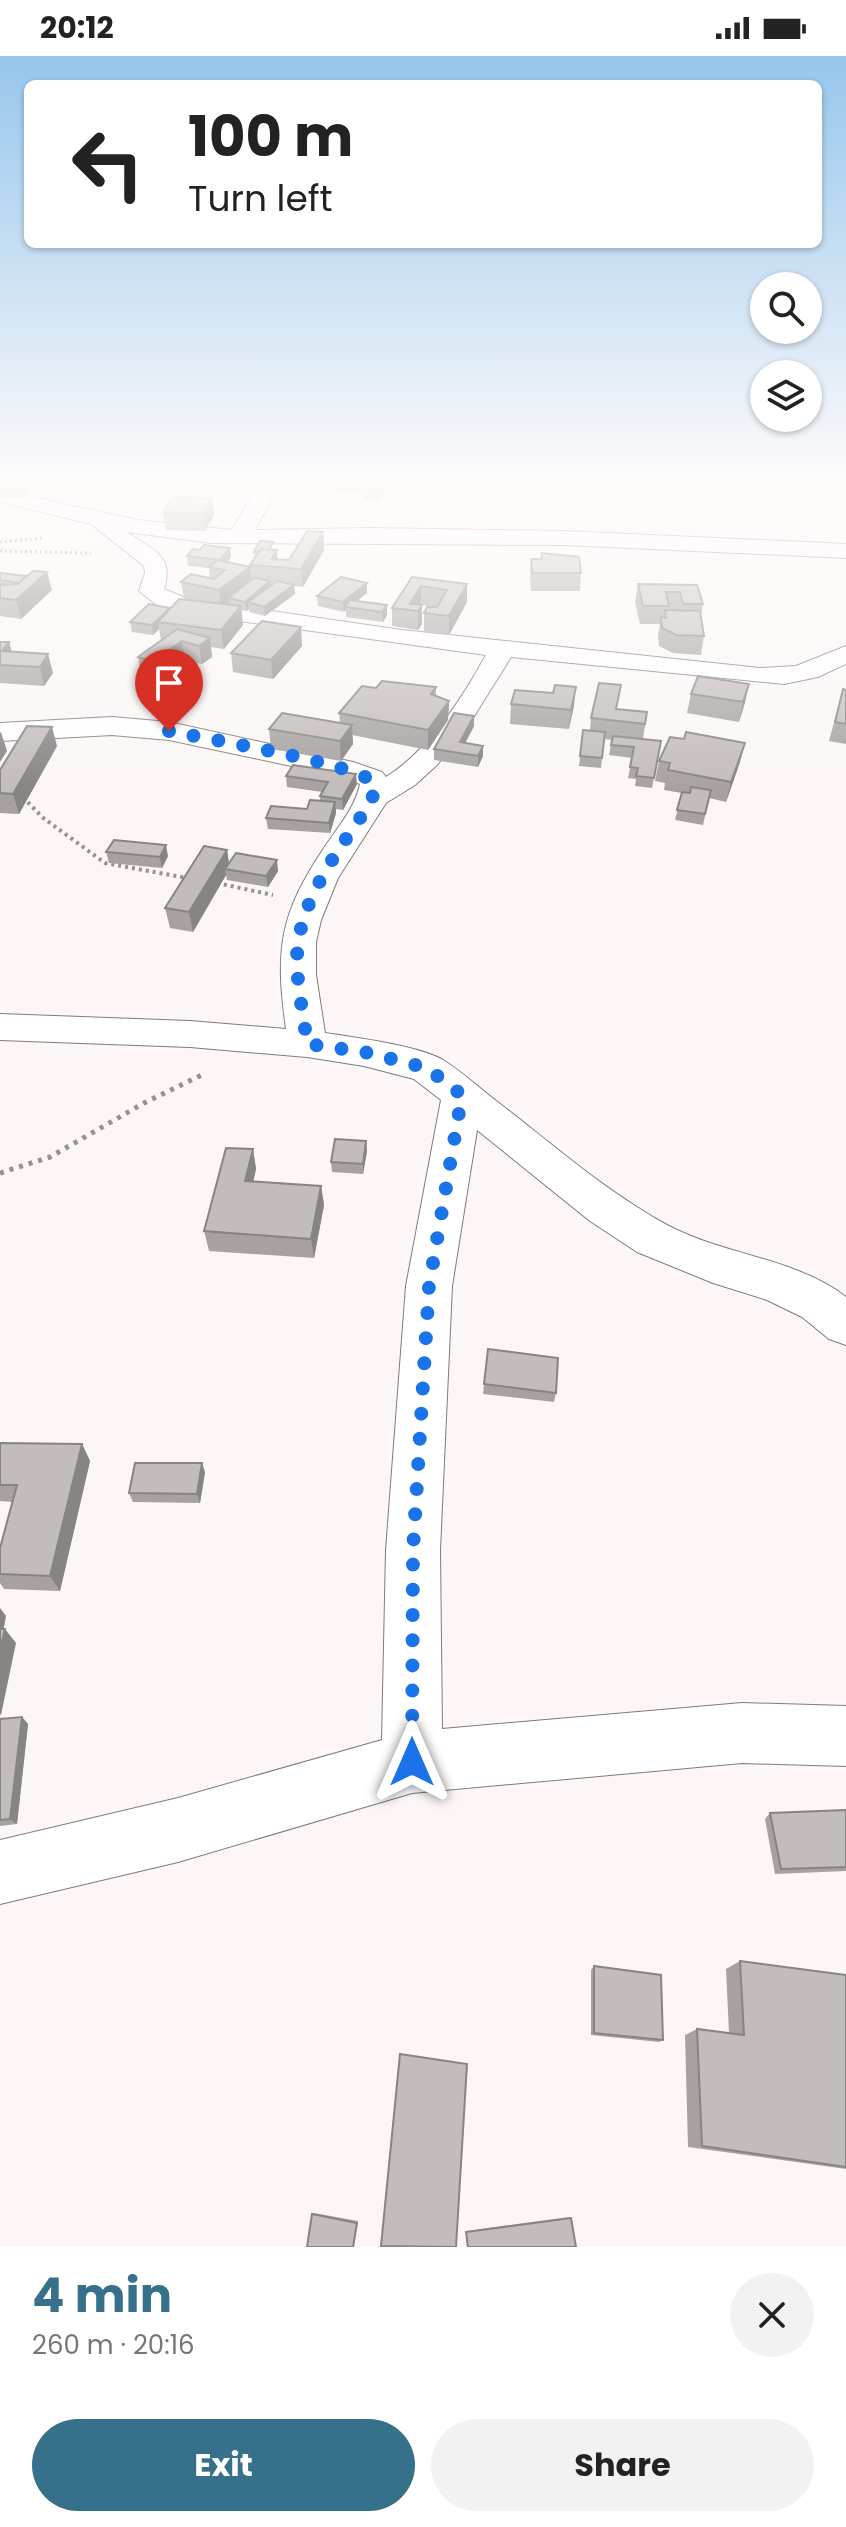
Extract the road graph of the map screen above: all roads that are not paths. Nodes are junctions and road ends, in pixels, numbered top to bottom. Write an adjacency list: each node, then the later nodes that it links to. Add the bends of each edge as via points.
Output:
1 (153, 585): 2 (street, via 154,595 180,603 269,619)
2 (503, 648): 3 (street, via 784,676 806,674); 5 (street, via 428,755 413,772)
3 (846, 654)
4 (0, 732): 5 (street, via 112,726 184,734 364,775 375,784)
5 (372, 798): 7 (street, via 304,915)
6 (0, 1027): 7 (street)
7 (290, 1042): 8 (street, via 427,1068)
8 (462, 1095): 9 (street, via 605,1209 653,1239 779,1285 819,1303); 11 (street, via 429,1286 413,1550)
9 (846, 1325)
10 (846, 1736): 11 (street, via 742,1733)
11 (412, 1762): 12 (street, via 178,1830)
12 (0, 1872)

